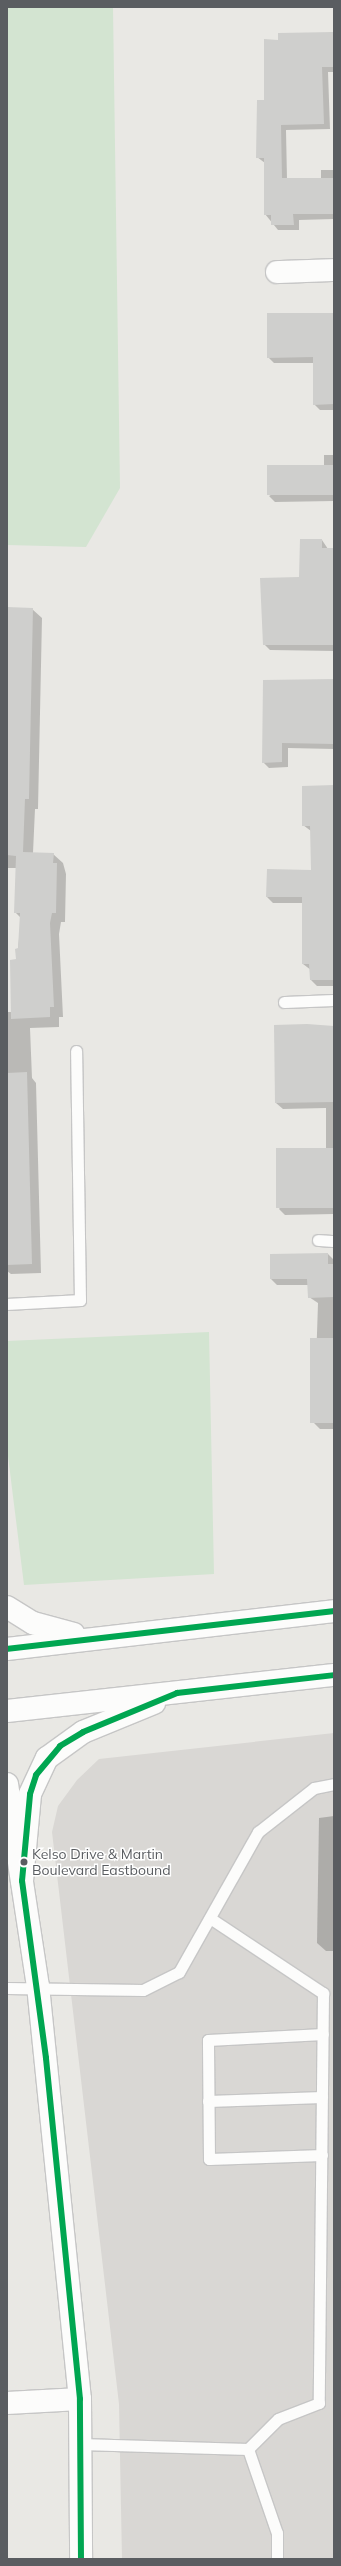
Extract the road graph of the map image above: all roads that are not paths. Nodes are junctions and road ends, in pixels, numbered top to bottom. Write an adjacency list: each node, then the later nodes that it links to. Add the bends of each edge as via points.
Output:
1 (334, 270): 2 (main road)
2 (277, 272)
3 (334, 1000): 4 (lane)
4 (284, 1002)
5 (76, 1051): 8 (lane, via 80,1300)
6 (318, 1240): 7 (lane)
7 (334, 1241)
8 (7, 1304)
9 (7, 1607): 11 (main road, via 17,1616 55,1632)
10 (334, 1611): 11 (main road)
11 (97, 1637): 12 (main road)
12 (7, 1649)
13 (334, 1675): 14 (main road)
14 (177, 1693): 15 (main road); 18 (main road, via 83,1732 47,1758 30,1794)
15 (7, 1711)
16 (7, 1784): 18 (main road)
17 (334, 1784): 19 (lane, via 314,1788 258,1832)
18 (22, 1880): 20 (main road)
19 (210, 1918): 20 (lane, via 179,1972 143,1990); 22 (lane, via 323,1993)
20 (38, 1986): 21 (lane); 26 (main road)
21 (7, 1988)
22 (323, 2034): 23 (lane); 24 (lane, via 208,2040)
23 (322, 2097): 24 (lane); 25 (lane)
24 (208, 2101): 25 (lane, via 209,2159)
25 (322, 2155): 29 (lane, via 319,2403 278,2419)
26 (80, 2399): 27 (main road); 28 (main road)
27 (7, 2403)
28 (80, 2444): 29 (lane); 30 (main road)
29 (248, 2449): 31 (lane, via 277,2533)
30 (80, 2559)
31 (277, 2559)

